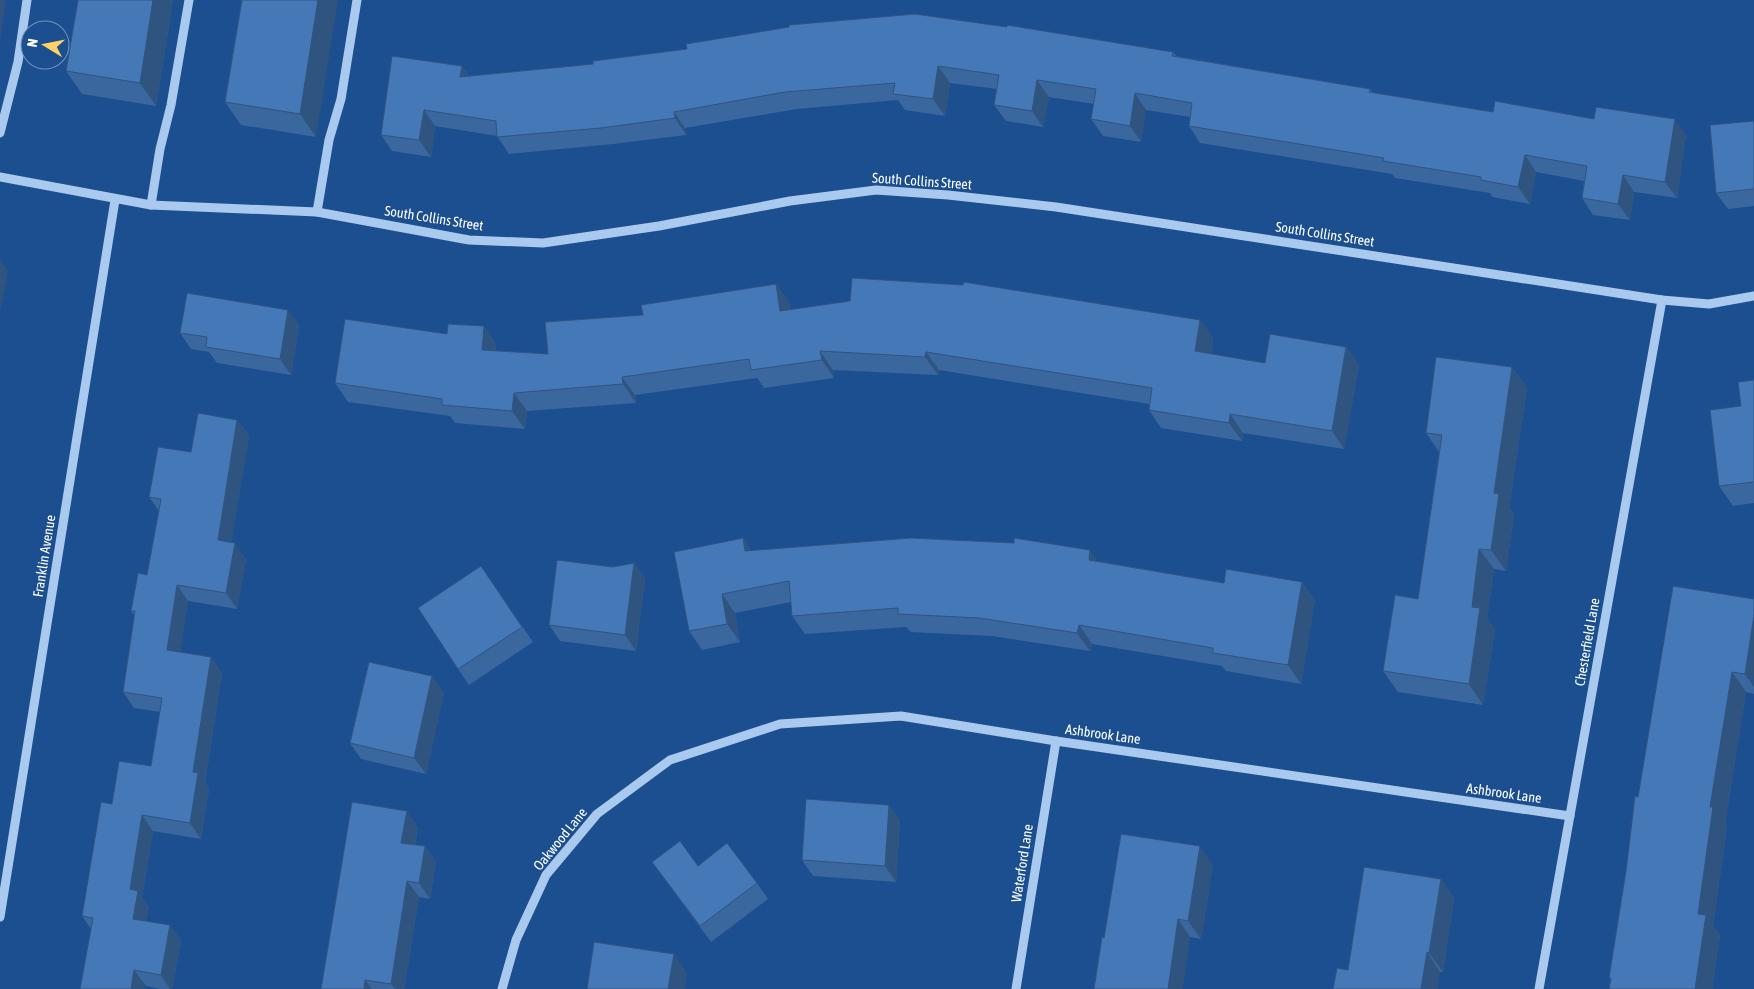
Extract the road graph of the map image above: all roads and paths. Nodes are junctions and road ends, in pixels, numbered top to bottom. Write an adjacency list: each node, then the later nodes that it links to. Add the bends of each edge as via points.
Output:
1 (27, 0): 4 (street, via 18,62)
2 (189, 0): 7 (street)
3 (357, 0): 8 (street, via 341,99 329,140)
4 (0, 133)
5 (0, 177): 6 (street, South Collins Street)
6 (115, 200): 7 (street, South Collins Street); 14 (street, Franklin Avenue)
7 (151, 205): 8 (street, South Collins Street)
8 (317, 212): 10 (street, South Collins Street, via 469,240 543,243 659,226 790,201 876,190 1056,207)
9 (1754, 296): 10 (street, South Collins Street, via 1709,304)
10 (1662, 300): 13 (street, Chesterfield Lane)
11 (1056, 741): 12 (street, Ashbrook Lane, via 901,716 780,724 670,760); 13 (street, Ashbrook Lane); 16 (street, Waterford Lane)
12 (642, 781): 15 (street, Oakwood Lane, via 597,814 546,875 516,940)
13 (1570, 816): 17 (street, Chesterfield Lane)
14 (0, 917)
15 (502, 989)
16 (1016, 989)
17 (1539, 989)

